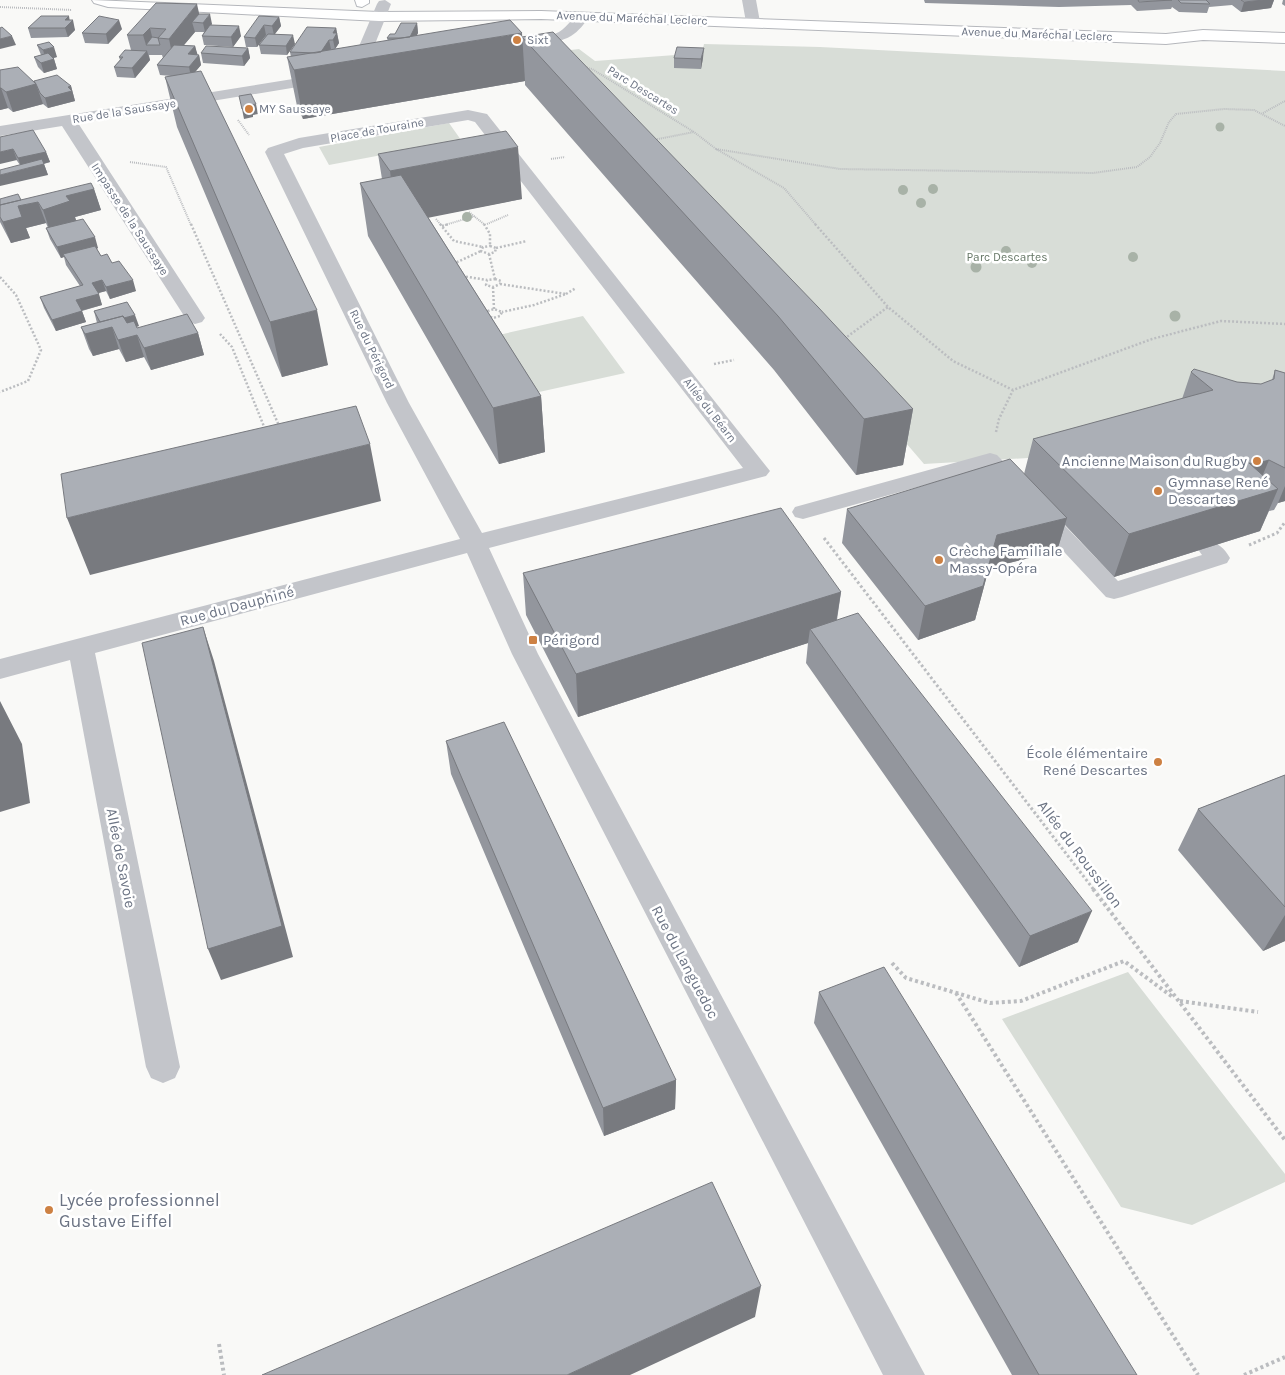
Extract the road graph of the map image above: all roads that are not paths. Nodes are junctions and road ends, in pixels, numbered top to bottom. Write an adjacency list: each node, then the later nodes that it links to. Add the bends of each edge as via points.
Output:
1 (99, 0): 4 (main road, Avenue du Maréchal Leclerc, via 229,9)
2 (288, 0): 4 (main road)
3 (749, 0): 7 (lane)
4 (360, 6): 5 (main road, Avenue du Maréchal Leclerc)
5 (383, 9): 6 (main road, Avenue du Maréchal Leclerc, via 463,18); 12 (street, Rue de la Saussaye)
6 (583, 16): 7 (main road, Avenue du Maréchal Leclerc); 10 (lane, via 576,29 556,39)
7 (753, 22): 9 (main road, Avenue du Maréchal Leclerc)
8 (1285, 38): 9 (main road, Avenue du Maréchal Leclerc, via 1203,35)
9 (1166, 39): 11 (main road, Avenue du Maréchal Leclerc, via 1207,46)
10 (514, 42)
11 (1285, 49)
12 (365, 52): 13 (lane); 15 (street, Rue de la Saussaye, via 361,61 328,78)
13 (383, 52)
14 (481, 118): 17 (street, Place de Touraine, via 468,115 448,117 299,143); 20 (street, Allée du Béarn, via 758,471)
15 (67, 120): 16 (street, Rue de la Saussaye); 18 (street, Impasse de la Saussaye)
16 (0, 130)
17 (274, 152): 20 (street, Rue du Périgord, via 398,402)
18 (195, 318)
19 (803, 512): 21 (lane, via 990,460 1114,591)
20 (475, 544): 22 (street, Rue du Dauphiné); 25 (street, Rue du Languedoc, via 534,671)
21 (1213, 553)
22 (80, 648): 23 (street, Rue du Dauphiné); 24 (street, Allée de Savoie)
23 (0, 669)
24 (163, 1067)
25 (905, 1375)

